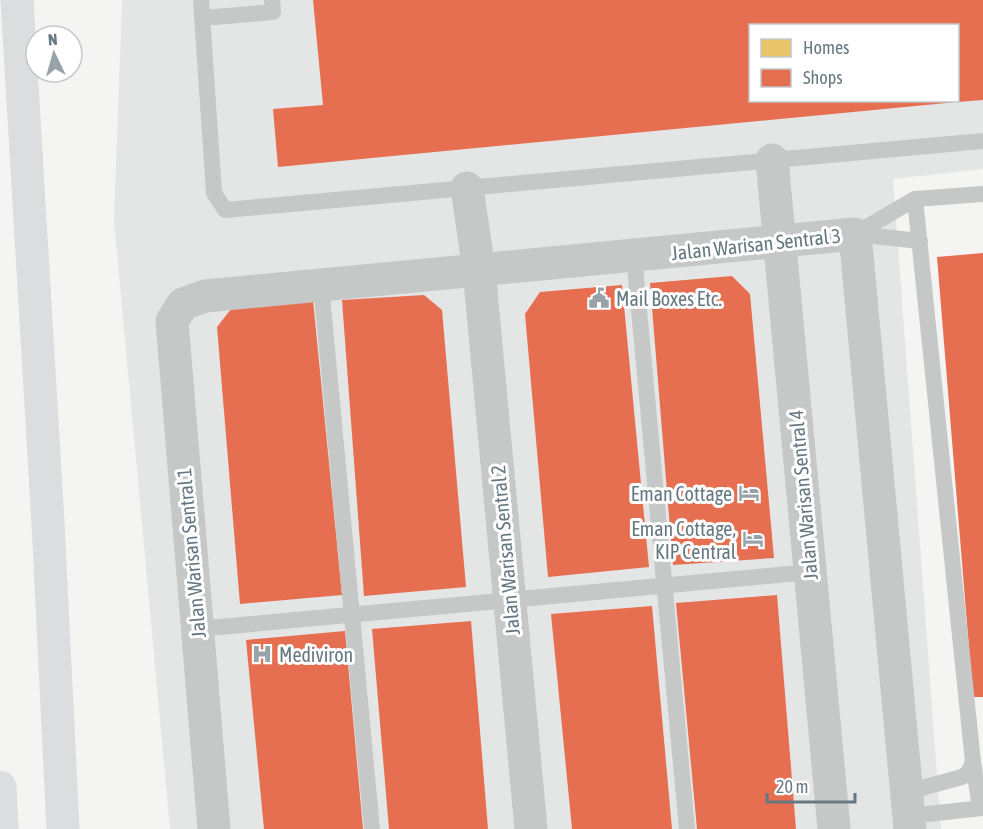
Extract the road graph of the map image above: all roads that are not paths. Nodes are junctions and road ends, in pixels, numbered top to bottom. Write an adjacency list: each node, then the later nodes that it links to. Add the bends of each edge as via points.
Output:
1 (17, 0): 27 (highway)
2 (201, 0): 4 (lane)
3 (272, 0): 4 (lane, via 273,12)
4 (203, 18): 7 (lane, via 214,193 225,210)
5 (983, 141): 6 (lane)
6 (772, 160): 7 (lane); 12 (street, Jalan Warisan Sentral 4)
7 (467, 188): 14 (street, Jalan Warisan Sentral 2)
8 (983, 194): 9 (lane)
9 (915, 199): 10 (lane); 11 (lane)
10 (855, 234): 11 (lane); 12 (street, Jalan Warisan Sentral 3); 25 (street, Jalan Warisan Sentral 3)
11 (920, 241): 22 (lane)
12 (779, 243): 13 (street, Jalan Warisan Sentral 3); 17 (street, Jalan Warisan Sentral 4)
13 (634, 256): 14 (street, Jalan Warisan Sentral 3); 18 (lane)
14 (479, 270): 15 (street, Jalan Warisan Sentral 3); 19 (street, Jalan Warisan Sentral 2)
15 (321, 285): 16 (street, Jalan Warisan Sentral 3); 20 (lane)
16 (205, 296): 21 (street, Jalan Warisan Sentral 1, via 183,304 172,321)
17 (810, 572): 18 (lane); 32 (street, Jalan Warisan Sentral 4)
18 (665, 586): 19 (lane); 31 (lane)
19 (510, 601): 20 (lane); 30 (street, Jalan Warisan Sentral 2)
20 (352, 615): 21 (lane); 29 (lane)
21 (198, 629): 28 (street, Jalan Warisan Sentral 1)
22 (973, 762): 24 (lane); 25 (lane, via 962,777)
23 (0, 787): 26 (highway)
24 (982, 808): 25 (lane)
25 (909, 812)
26 (2, 829)
27 (63, 829)
28 (214, 829)
29 (372, 829)
30 (531, 829)
31 (687, 829)
32 (834, 829)

